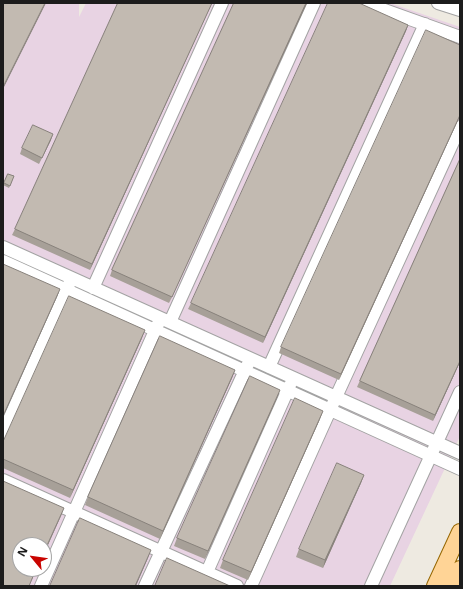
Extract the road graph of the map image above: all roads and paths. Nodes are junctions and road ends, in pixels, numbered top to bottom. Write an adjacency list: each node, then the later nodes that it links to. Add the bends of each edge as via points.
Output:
1 (222, 3): 12 (street)
2 (314, 3): 14 (street)
3 (365, 3): 6 (street)
4 (438, 3): 5 (street)
5 (460, 10)
6 (424, 24): 7 (street); 17 (street)
7 (460, 37)
8 (460, 127): 22 (street)
9 (3, 247): 11 (street)
10 (3, 261): 13 (street)
11 (72, 278): 12 (street); 13 (street)
12 (93, 288): 14 (street)
13 (67, 290): 15 (street); 24 (street)
14 (165, 320): 15 (street); 16 (street)
15 (155, 330): 18 (street); 30 (street)
16 (250, 358): 17 (street); 18 (street)
17 (268, 367): 19 (street)
18 (245, 371): 20 (street); 32 (street)
19 (293, 378): 20 (street); 22 (street)
20 (288, 391): 23 (street); 34 (street)
21 (460, 392): 25 (street)
22 (336, 397): 23 (street); 25 (street)
23 (330, 410): 27 (street); 38 (street)
24 (3, 433)
25 (437, 442): 26 (street); 27 (street)
26 (460, 453)
27 (431, 456): 28 (street); 39 (street)
28 (460, 469)
29 (3, 480): 30 (street)
30 (74, 512): 32 (street); 35 (street)
31 (460, 532): 40 (main road)
32 (161, 552): 34 (street); 36 (street)
33 (460, 569): 41 (main road)
34 (207, 572): 37 (street)
35 (41, 586)
36 (146, 586)
37 (237, 586)
38 (251, 586)
39 (371, 586)
40 (435, 586)
41 (452, 586)

